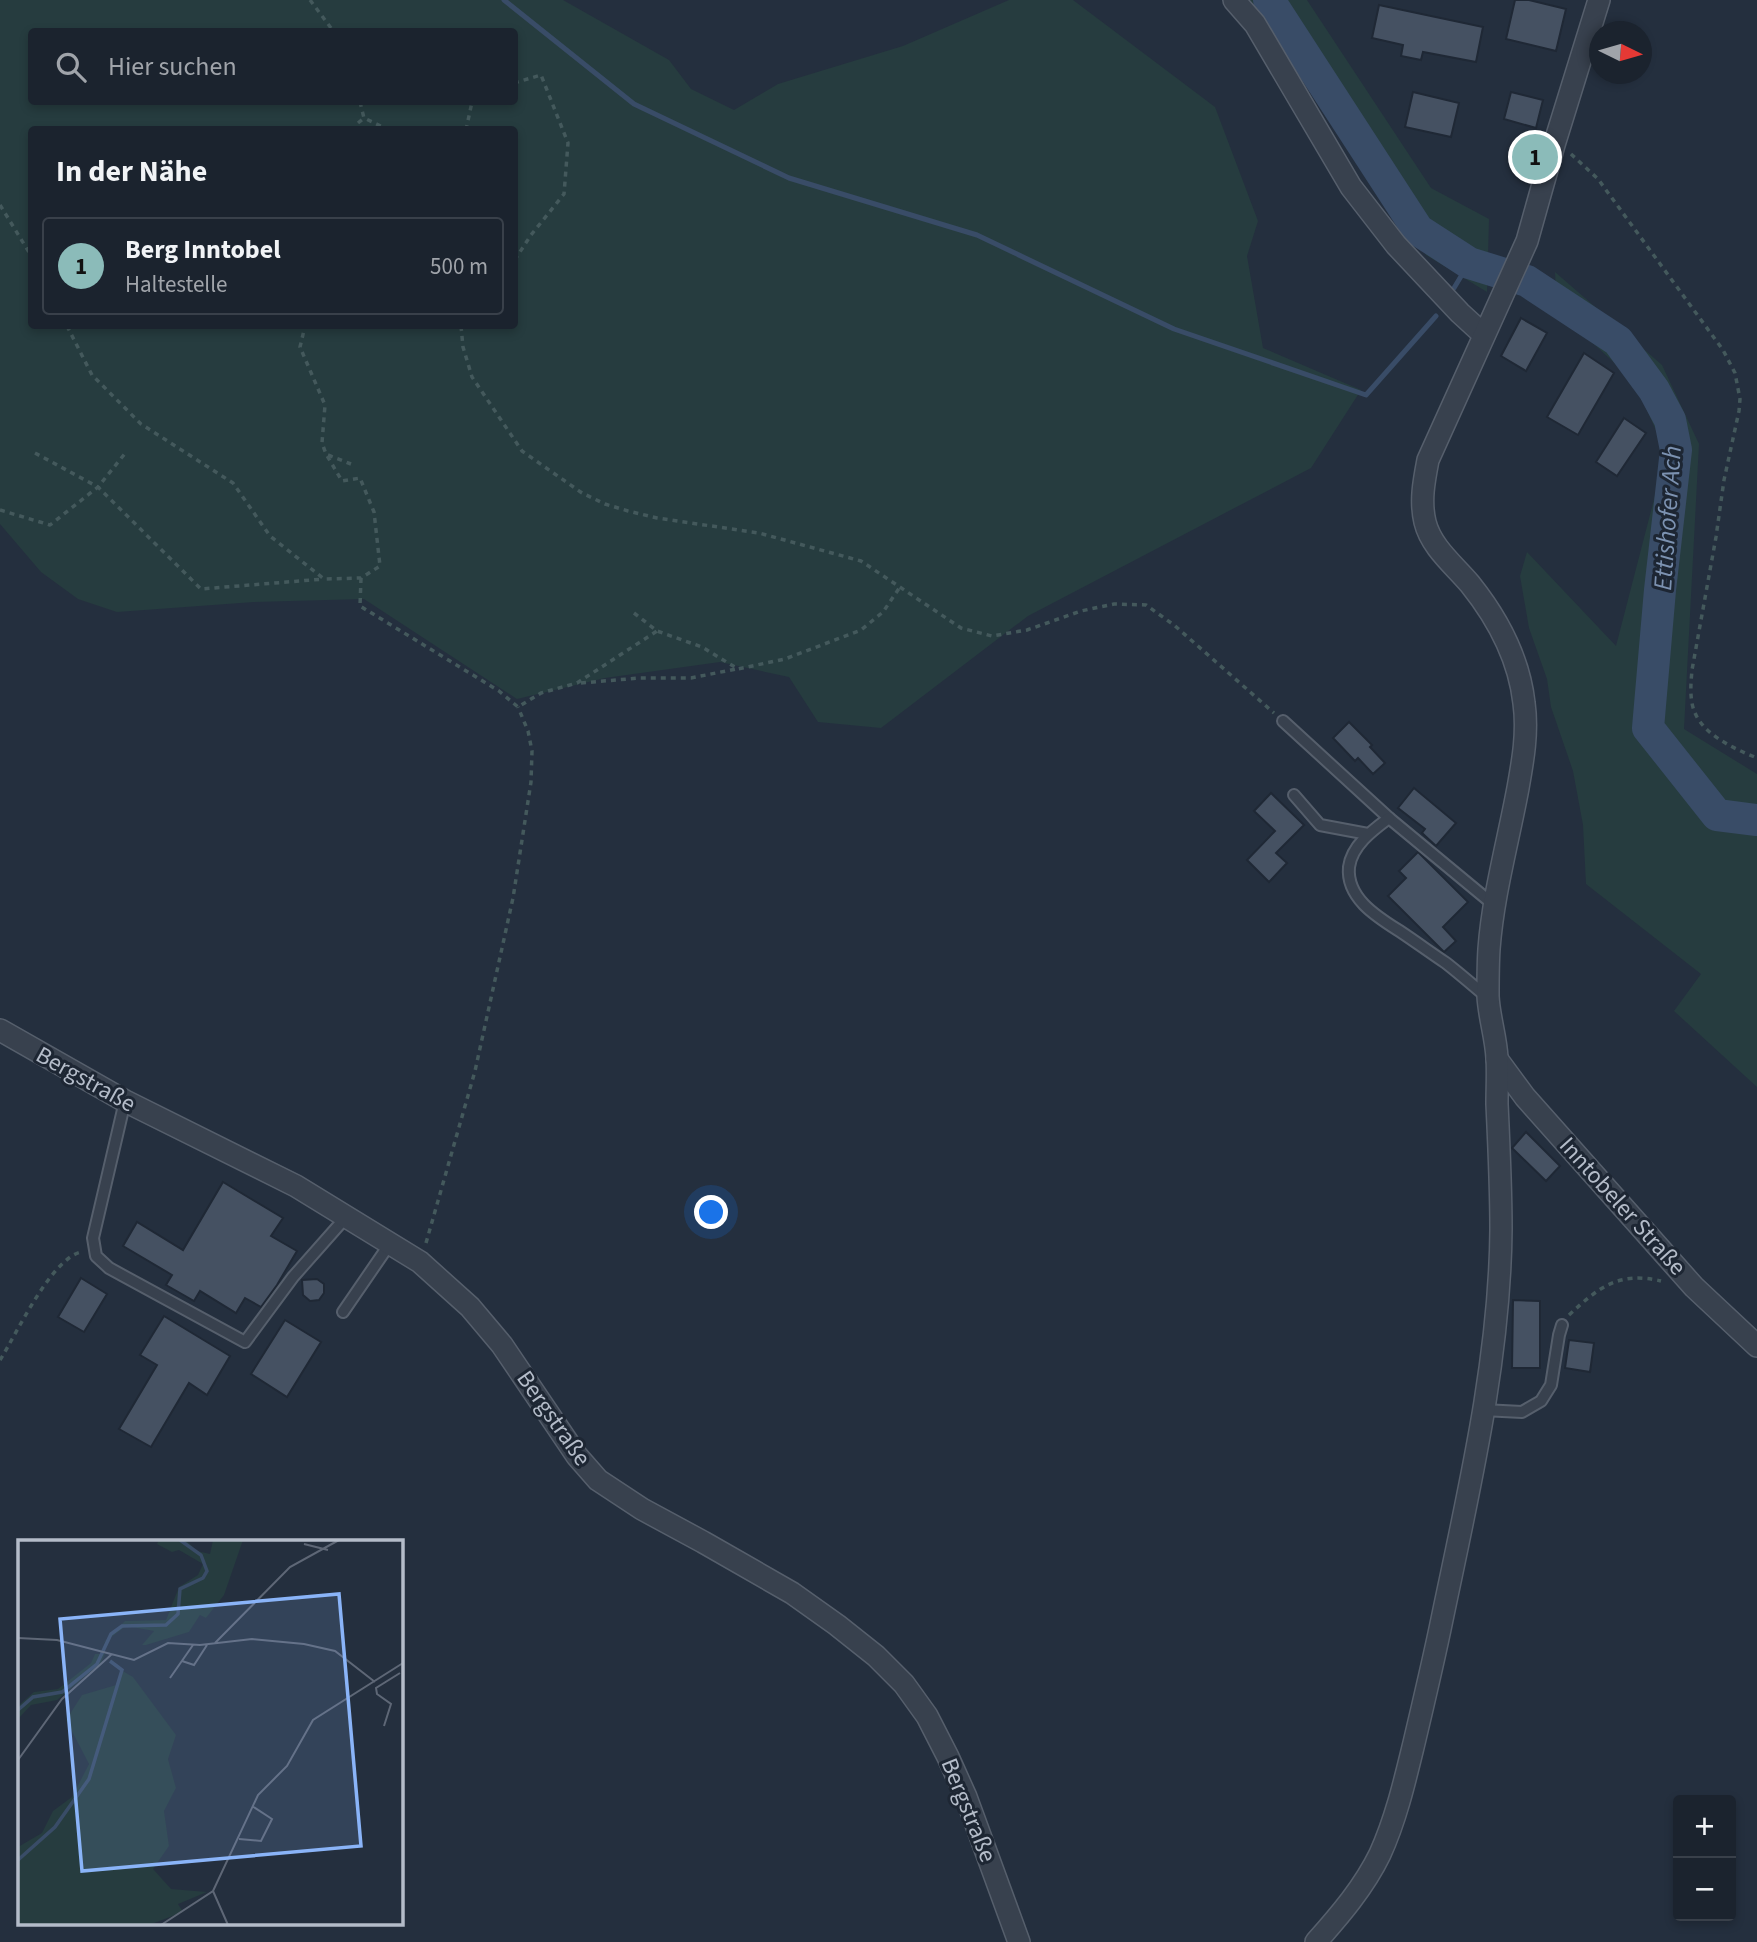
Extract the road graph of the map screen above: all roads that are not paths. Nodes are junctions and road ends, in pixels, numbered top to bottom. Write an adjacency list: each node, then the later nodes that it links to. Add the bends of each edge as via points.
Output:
1 (1234, 0): 3 (street, via 1255,24 1351,187 1396,245)
2 (1599, 0): 3 (street, via 1527,241)
3 (1484, 335): 8 (street, via 1428,460 1422,503 1426,526 1504,635 1521,681 1526,730 1522,764)
4 (1283, 721): 6 (lane)
5 (1294, 795): 7 (lane, via 1320,825)
6 (1389, 818): 7 (lane); 8 (lane)
7 (1368, 834): 9 (lane, via 1349,868 1357,896 1377,918)
8 (1494, 905): 9 (street)
9 (1488, 998): 11 (street)
10 (0, 1030): 12 (street, Bergstraße)
11 (1497, 1059): 17 (street, Inntobeler Straße, via 1525,1097 1694,1287); 18 (street, via 1500,1267)
12 (125, 1101): 13 (street, Bergstraße); 13 (lane, via 93,1238 96,1256 245,1342 293,1277)
13 (347, 1216): 14 (street, Bergstraße)
14 (389, 1245): 15 (lane); 19 (street, Bergstraße, via 421,1262 470,1307 598,1480 792,1593 876,1656 904,1684 953,1767)
15 (343, 1312)
16 (1562, 1325): 18 (lane, via 1551,1385 1541,1401 1522,1412)
17 (1757, 1346)
18 (1483, 1410): 20 (street, via 1431,1669 1390,1830 1366,1879)
19 (1019, 1942)
20 (1316, 1942)

